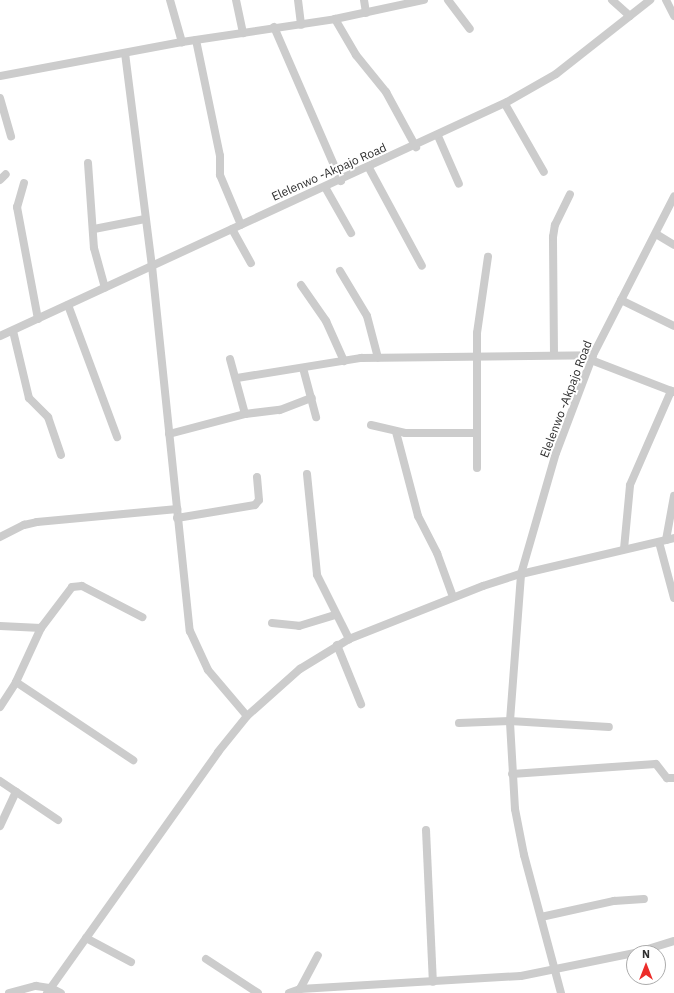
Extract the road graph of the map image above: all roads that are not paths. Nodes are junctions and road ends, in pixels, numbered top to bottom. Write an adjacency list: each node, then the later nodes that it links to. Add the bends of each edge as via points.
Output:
1 (170, 0): 19 (street)
2 (236, 0): 17 (street)
3 (298, 0): 14 (street)
4 (364, 0): 10 (street)
5 (424, 0): 10 (street)
6 (448, 0): 16 (street)
7 (612, 0): 11 (street)
8 (650, 0): 11 (street, Elelenwo -Akpajo Road)
9 (668, 0): 12 (street)
10 (366, 13): 13 (street)
11 (630, 16): 23 (street, Elelenwo -Akpajo Road, via 556,74)
12 (674, 16)
13 (335, 19): 14 (street); 26 (street, via 356,55 386,92)
14 (301, 25): 15 (street)
15 (274, 27): 17 (street); 30 (street)
16 (470, 29)
17 (243, 33): 18 (street)
18 (196, 40): 19 (street); 38 (street, via 220,156 220,175)
19 (182, 42): 20 (street)
20 (125, 52): 21 (street); 37 (street)
21 (0, 76)
22 (0, 98): 24 (street)
23 (504, 104): 25 (street, Elelenwo -Akpajo Road); 29 (street)
24 (11, 136)
25 (438, 136): 26 (street, Elelenwo -Akpajo Road); 32 (street)
26 (416, 147): 28 (street, Elelenwo -Akpajo Road)
27 (88, 163): 39 (street)
28 (369, 168): 30 (street, Elelenwo -Akpajo Road); 47 (street)
29 (544, 172)
30 (341, 181): 33 (street, Elelenwo -Akpajo Road)
31 (24, 183): 53 (street, via 17,206)
32 (459, 184)
33 (325, 187): 38 (street, Elelenwo -Akpajo Road); 41 (street)
34 (570, 194): 57 (street, via 555,225 553,236)
35 (674, 197): 36 (street, Elelenwo -Akpajo Road)
36 (671, 210): 42 (street, Elelenwo -Akpajo Road)
37 (145, 219): 39 (street); 46 (street)
38 (242, 225): 40 (street, Elelenwo -Akpajo Road)
39 (94, 229): 50 (street, via 94,248)
40 (232, 229): 45 (street); 46 (street, Elelenwo -Akpajo Road)
41 (351, 233)
42 (656, 234): 43 (street); 51 (street, Elelenwo -Akpajo Road)
43 (674, 245)
44 (488, 257): 58 (street, via 479,315)
45 (251, 263)
46 (152, 266): 50 (street, Elelenwo -Akpajo Road); 72 (street)
47 (422, 266)
48 (340, 271): 59 (street, via 367,316)
49 (301, 285): 62 (street, via 326,322)
50 (105, 288): 52 (street, Elelenwo -Akpajo Road)
51 (621, 300): 54 (street); 60 (street, Elelenwo -Akpajo Road)
52 (68, 304): 53 (street, Elelenwo -Akpajo Road); 73 (street)
53 (38, 319): 55 (street, Elelenwo -Akpajo Road)
54 (674, 326)
55 (12, 331): 56 (street, Elelenwo -Akpajo Road); 74 (street, via 29,398 48,417)
56 (0, 336)
57 (554, 355): 58 (street); 60 (street)
58 (477, 356): 59 (street); 71 (street)
59 (378, 358): 62 (street)
60 (592, 358): 65 (street); 84 (street, Elelenwo -Akpajo Road, via 556,453)
61 (230, 359): 64 (street)
62 (344, 361): 63 (street)
63 (303, 368): 64 (street); 66 (street)
64 (237, 378): 67 (street)
65 (673, 392): 83 (street, via 630,485)
66 (312, 398): 67 (street, via 273,411); 68 (street)
67 (245, 414): 72 (street)
68 (316, 416)
69 (371, 425): 70 (street)
70 (396, 432): 71 (street); 85 (street, via 418,516 437,553)
71 (477, 433): 75 (street)
72 (169, 434): 79 (street)
73 (117, 437)
74 (61, 455)
75 (477, 468)
76 (307, 474): 87 (street, via 317,575)
77 (258, 476): 80 (street, via 259,500 255,505)
78 (674, 496): 82 (street)
79 (177, 509): 80 (street); 81 (street, via 37,522 24,525)
80 (178, 518): 97 (street, via 190,631 208,670)
81 (0, 537)
82 (666, 540): 83 (street); 86 (street)
83 (624, 549): 84 (street)
84 (521, 574): 85 (street); 98 (street, Elelenwo -Akpajo Road)
85 (453, 597): 92 (street)
86 (674, 598)
87 (335, 615): 89 (street, via 299,626); 92 (street)
88 (142, 617): 91 (street, via 78,585 69,589)
89 (272, 623)
90 (0, 626): 91 (street)
91 (41, 628): 94 (street)
92 (349, 639): 93 (street)
93 (338, 645): 95 (street); 97 (street, via 300,669)
94 (16, 682): 96 (street); 101 (street)
95 (361, 704)
96 (0, 707)
97 (247, 716): 111 (street)
98 (510, 721): 99 (street); 100 (street); 102 (street, Elelenwo -Akpajo Road)
99 (459, 723)
100 (609, 727)
101 (133, 760)
102 (512, 774): 103 (street, via 656,764 667,778); 110 (street, Elelenwo -Akpajo Road, via 520,837)
103 (674, 778)
104 (0, 781): 105 (street)
105 (16, 792): 106 (street); 107 (street)
106 (58, 820)
107 (0, 826)
108 (426, 830): 119 (street)
109 (644, 899): 110 (street, via 614,901)
110 (541, 917): 118 (street, Elelenwo -Akpajo Road)
111 (86, 938): 117 (street); 121 (street)
112 (674, 941): 113 (street)
113 (661, 945)
114 (318, 955): 120 (street)
115 (626, 955): 118 (street)
116 (206, 959): 124 (street)
117 (130, 962)
118 (556, 969): 119 (street, via 520,976); 126 (street, Elelenwo -Akpajo Road)
119 (433, 982): 120 (street)
120 (300, 989): 125 (street)
121 (49, 990): 122 (street, via 26,987); 123 (street)
122 (9, 993)
123 (61, 993)
124 (258, 993)
125 (289, 993)
126 (561, 993)

